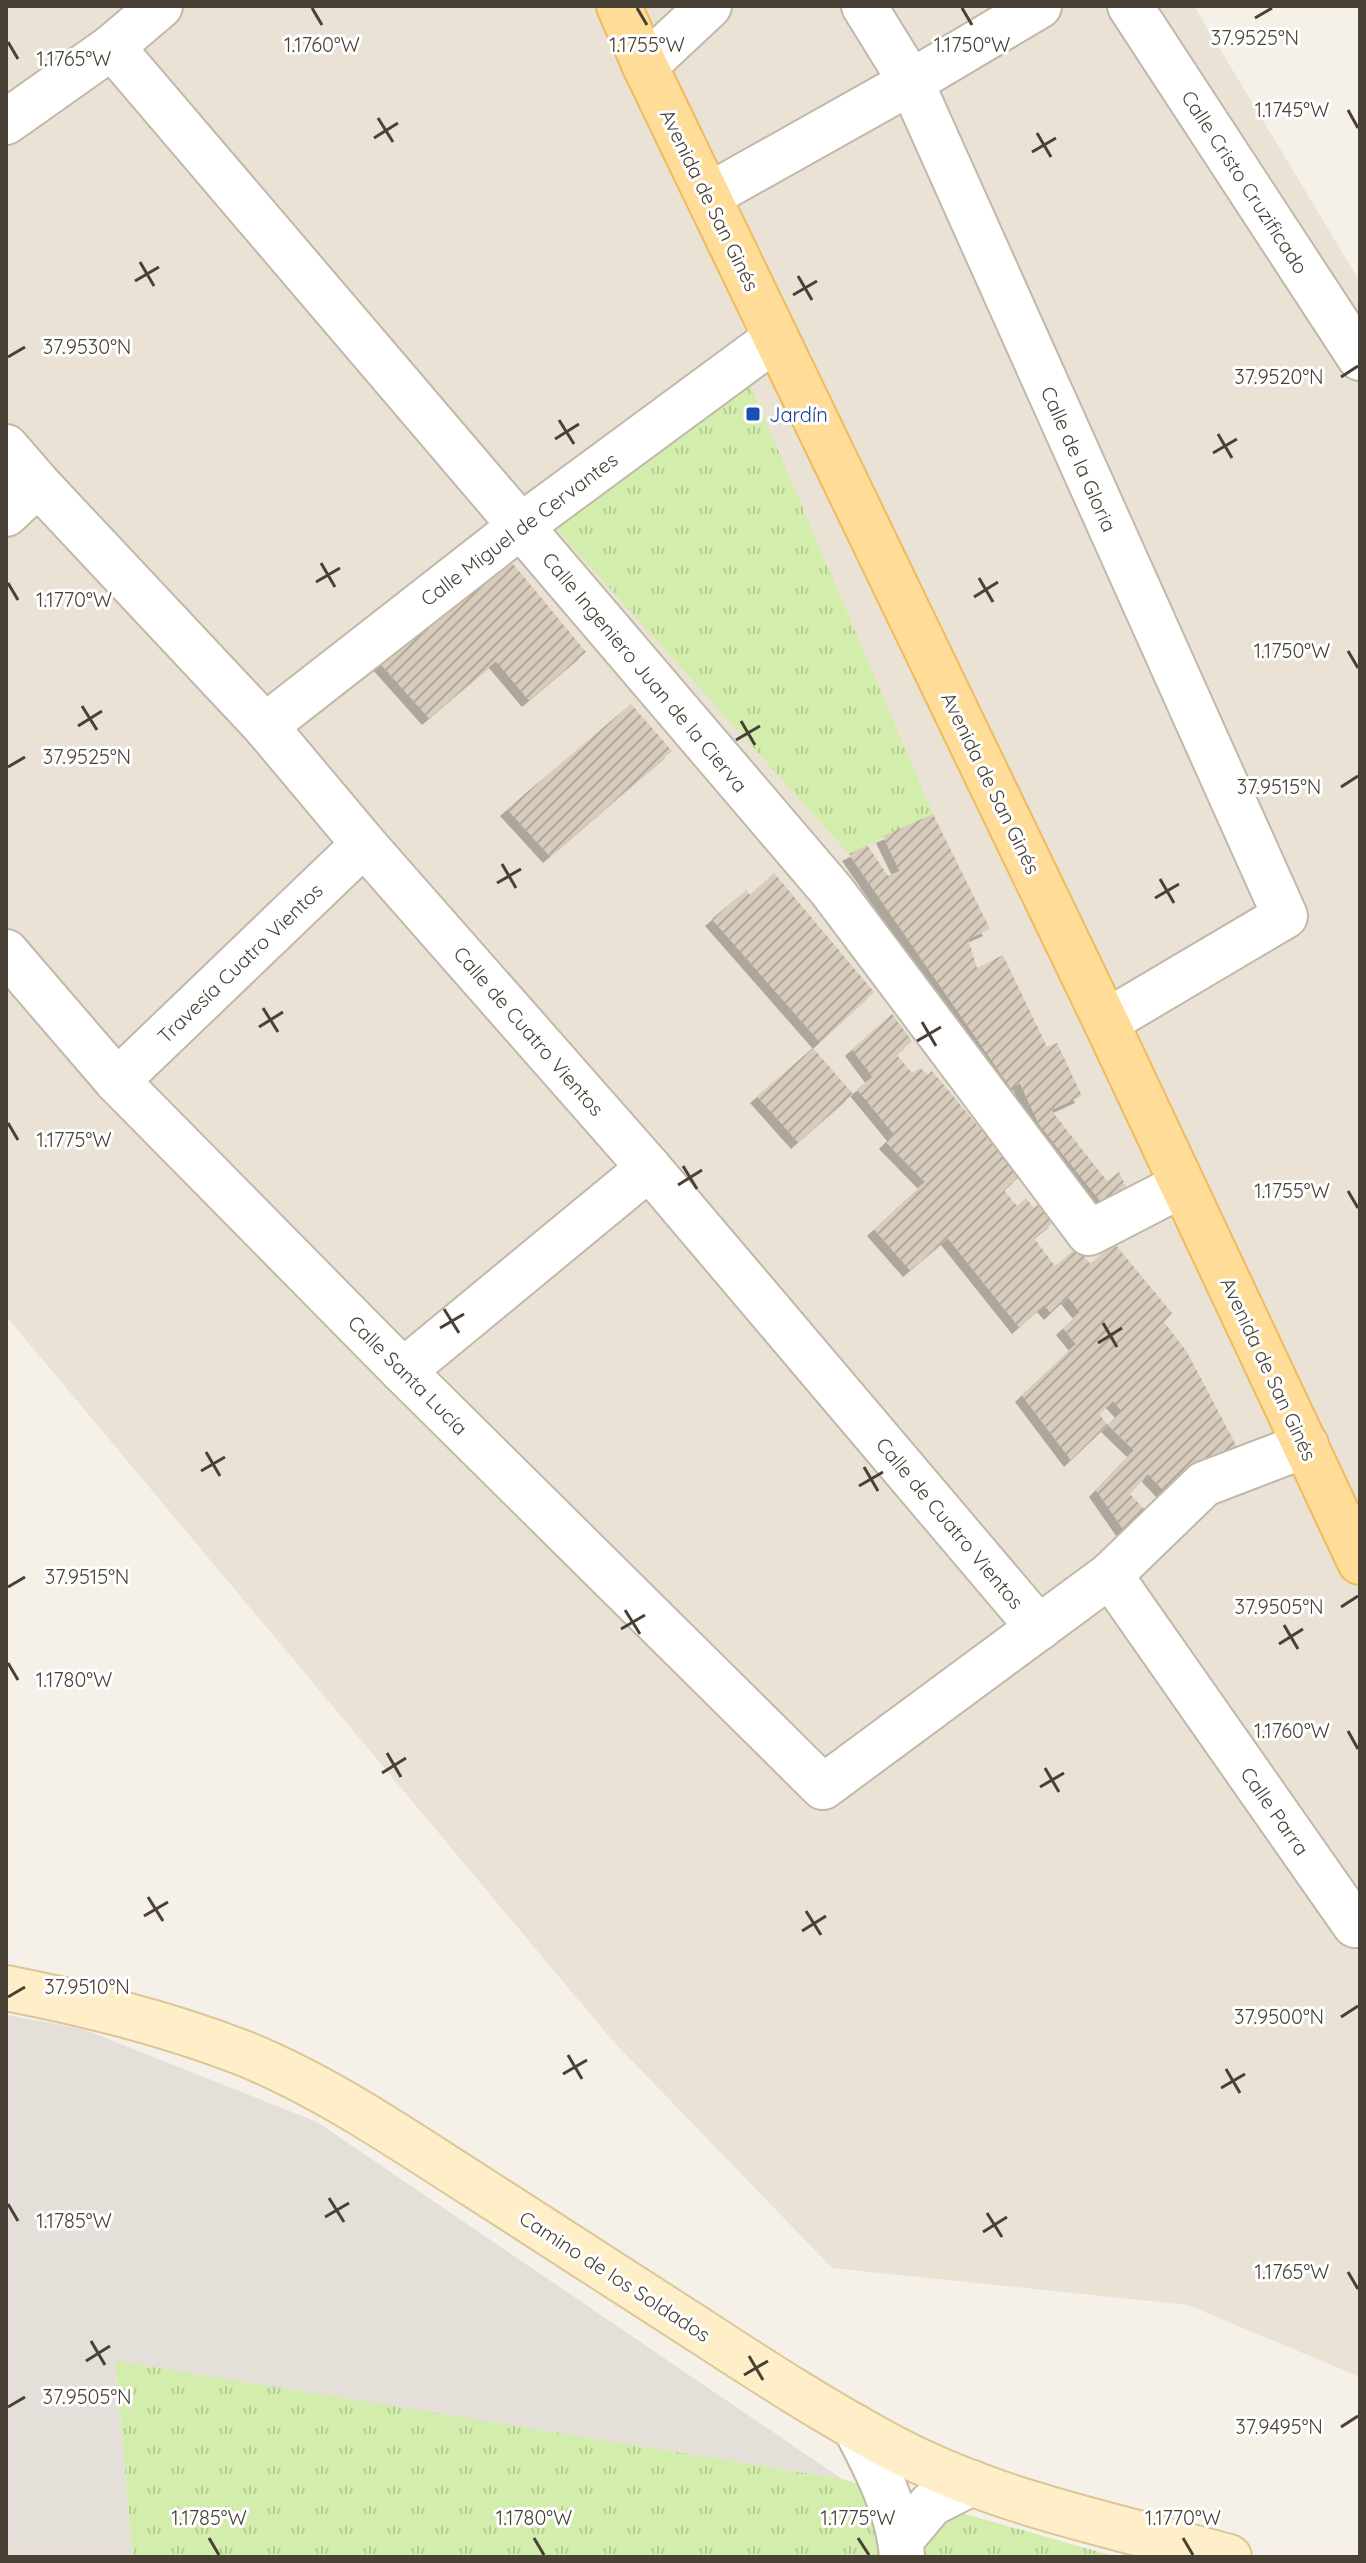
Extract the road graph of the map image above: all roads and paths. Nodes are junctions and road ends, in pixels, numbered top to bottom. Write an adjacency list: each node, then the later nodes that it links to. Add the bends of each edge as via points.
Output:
1 (160, 6): 7 (street)
2 (619, 6): 8 (main road, Avenida de San Ginés)
3 (709, 6): 8 (street)
4 (864, 6): 9 (street, Calle de la Gloria)
5 (1039, 6): 9 (street)
6 (1130, 6): 13 (street, Calle Cristo Cruzificado)
7 (112, 47): 10 (street); 17 (street, Calle Ingeniero Juan de la Cierva)
8 (645, 66): 11 (main road, Avenida de San Ginés)
9 (911, 82): 11 (street); 21 (street, Calle de la Gloria, via 1285,916)
10 (6, 122)
11 (708, 196): 12 (main road, Avenida de San Ginés)
12 (776, 338): 17 (street, Calle Miguel de Cervantes); 21 (main road, Avenida de San Ginés)
13 (1360, 358)
14 (6, 447): 15 (street, Calle de Cuatro Vientos)
15 (38, 484): 16 (street); 18 (street, Calle de Cuatro Vientos)
16 (6, 514)
17 (521, 526): 18 (street, Calle Miguel de Cervantes); 24 (street, Calle Ingeniero Juan de la Cierva, via 832,891 1089,1233)
18 (265, 726): 19 (street, Calle de Cuatro Vientos)
19 (364, 844): 22 (street, Travesía Cuatro Vientos); 23 (street, Calle de Cuatro Vientos)
20 (6, 952): 22 (street, Calle Santa Lucía)
21 (1106, 1022): 24 (main road, Avenida de San Ginés)
22 (117, 1081): 25 (street, Calle Santa Lucía)
23 (649, 1168): 25 (street); 29 (street, Calle de Cuatro Vientos)
24 (1182, 1185): 26 (main road, Avenida de San Ginés)
25 (403, 1371): 29 (street, Calle Santa Lucía, via 823,1787)
26 (1306, 1445): 27 (main road, Avenida de San Ginés); 28 (street, via 1204,1484)
27 (1360, 1562)
28 (1110, 1575): 29 (street); 30 (street, Calle Parra, via 1355,1925)
29 (1039, 1628)
30 (1360, 1921)
31 (6, 1988): 32 (main road, Camino de los Soldados, via 158,2024 245,2054 317,2087)
32 (855, 2427): 33 (main road, Camino de los Soldados); 34 (street, via 879,2472)
33 (972, 2483): 34 (street, via 931,2504); 35 (main road, Camino de los Soldados)
34 (902, 2548)
35 (1229, 2557)

